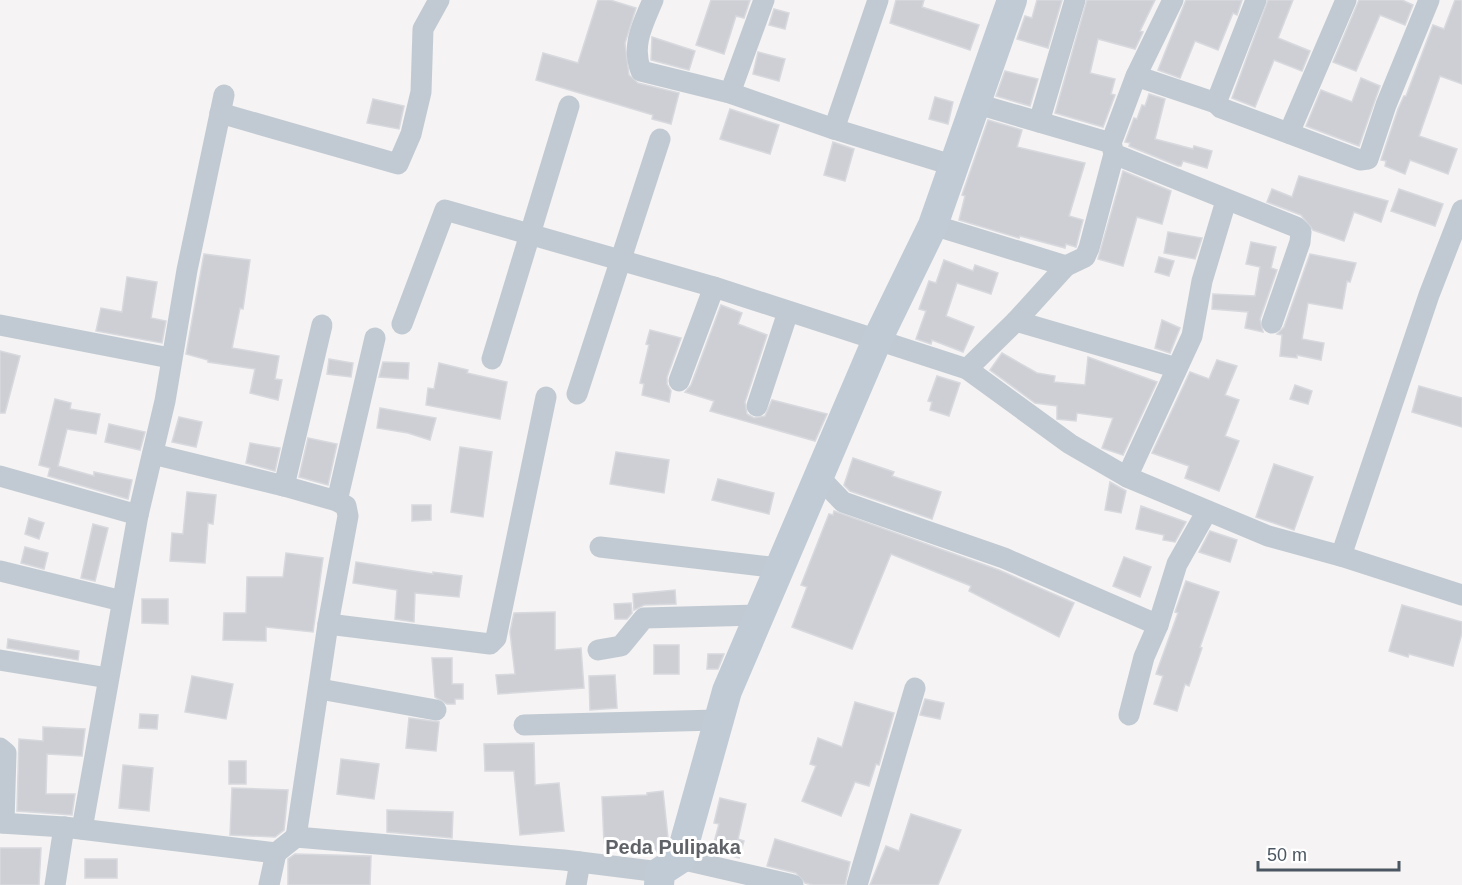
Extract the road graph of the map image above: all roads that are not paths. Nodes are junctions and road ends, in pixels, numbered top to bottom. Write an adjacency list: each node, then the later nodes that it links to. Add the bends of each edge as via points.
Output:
1 (440, 0): 37 (street, via 423,29 421,92 399,164 222,104)
2 (653, 0): 12 (street, via 635,57 641,71)
3 (764, 0): 12 (street)
4 (878, 0): 17 (street)
5 (1012, 0): 14 (main road)
6 (1075, 0): 16 (street)
7 (1173, 0): 11 (street)
8 (1256, 0): 13 (street)
9 (1346, 0): 18 (street)
10 (1429, 0): 18 (street, via 1368,159 1350,158)
11 (1136, 76): 13 (street); 20 (street)
12 (730, 93): 17 (street)
13 (1216, 103): 18 (street)
14 (974, 104): 16 (street); 21 (main road)
15 (570, 106): 25 (street)
16 (1039, 122): 20 (street)
17 (834, 129): 21 (street)
18 (1289, 133)
19 (660, 139): 26 (street)
20 (1113, 148): 22 (street); 27 (street, via 1089,248 1085,257)
21 (955, 166): 24 (main road)
22 (1226, 201): 31 (street, via 1301,232); 39 (street, via 1202,281 1192,336)
23 (1462, 210): 54 (street, via 1429,295)
24 (933, 225): 27 (street); 36 (main road)
25 (529, 234): 26 (street); 32 (street, via 445,210); 38 (street)
26 (621, 261): 28 (street); 42 (street)
27 (1066, 266): 30 (street)
28 (714, 287): 29 (street); 41 (street)
29 (788, 312): 36 (street); 44 (street)
30 (1016, 321): 39 (street); 40 (street)
31 (1272, 323)
32 (402, 324)
33 (0, 325): 37 (street)
34 (322, 325): 49 (street)
35 (375, 338): 50 (street)
36 (878, 338): 40 (street); 47 (main road)
37 (170, 358): 45 (street)
38 (492, 359)
39 (1177, 368): 48 (street)
40 (967, 369): 48 (street, via 1070,444)
41 (679, 381)
42 (577, 394)
43 (546, 397): 60 (street, via 496,638 490,644)
44 (757, 406)
45 (153, 454): 49 (street); 52 (street)
46 (0, 476): 52 (street)
47 (819, 477): 55 (main road); 61 (street, via 843,502 1004,558)
48 (1127, 477): 51 (street)
49 (284, 486): 50 (street)
50 (337, 501): 60 (street, via 346,506 348,516)
51 (1207, 512): 54 (street, via 1268,537); 61 (street, via 1177,564)
52 (138, 514): 58 (street)
53 (600, 547): 55 (street)
54 (1341, 556): 57 (street)
55 (778, 568): 59 (main road)
56 (0, 571): 58 (street)
57 (1462, 595)
58 (122, 601): 64 (street)
59 (758, 615): 62 (street, via 644,618 621,646); 69 (main road)
60 (328, 624): 66 (street)
61 (1158, 625): 68 (street, via 1144,657)
62 (598, 650)
63 (0, 660): 64 (street)
64 (108, 678): 73 (street)
65 (915, 688): 82 (street)
66 (320, 689): 67 (street); 74 (street)
67 (436, 710)
68 (1129, 715)
69 (717, 720): 70 (street); 77 (main road)
70 (524, 725)
71 (0, 748): 72 (street, via 6,753)
72 (2, 823): 73 (street)
73 (73, 828): 75 (street); 78 (street)
74 (296, 837): 75 (street); 76 (street)
75 (276, 853): 79 (street)
76 (580, 862): 77 (street); 80 (street)
77 (667, 872): 81 (street)
78 (55, 885)
79 (269, 885)
80 (576, 885)
81 (793, 885)
82 (857, 885)

